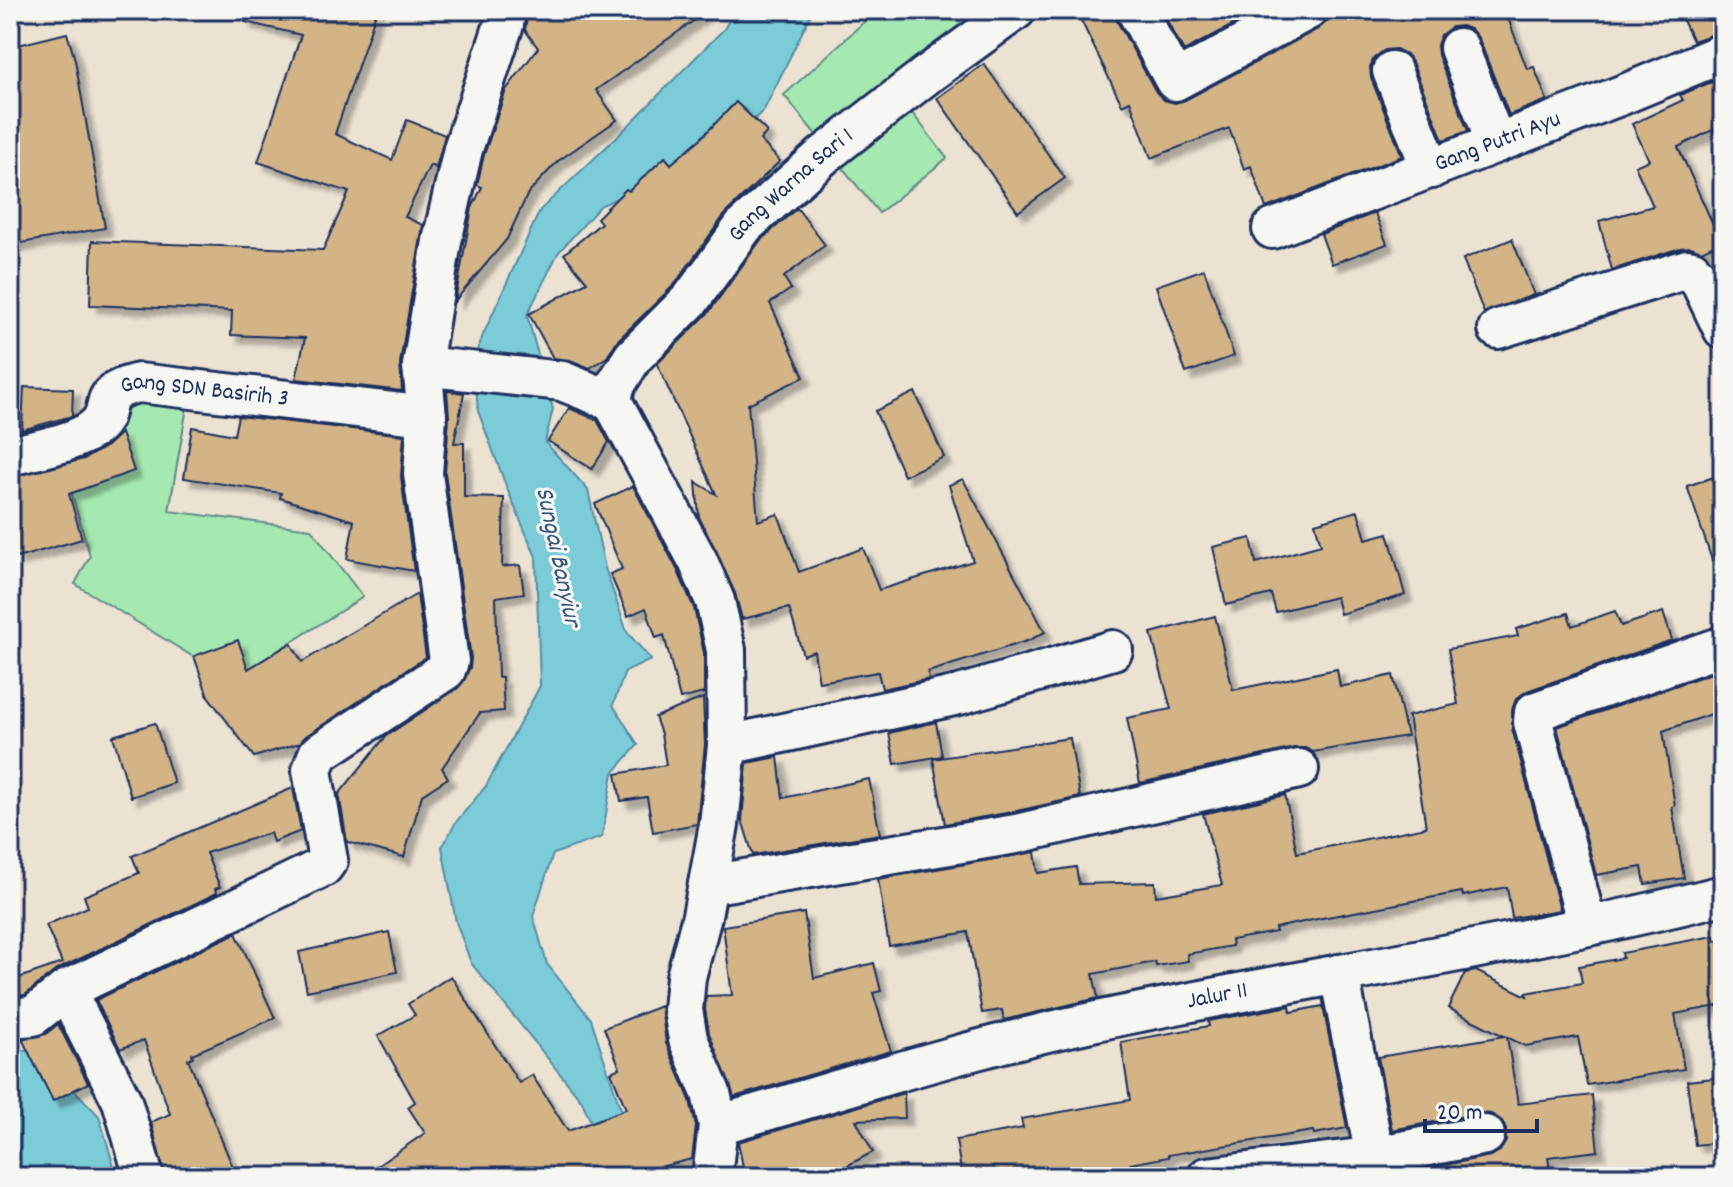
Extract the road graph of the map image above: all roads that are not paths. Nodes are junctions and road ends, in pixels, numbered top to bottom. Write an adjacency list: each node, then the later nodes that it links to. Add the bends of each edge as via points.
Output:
1 (506, 10): 13 (street, via 463,149 442,241)
2 (1016, 10): 14 (street, Gang Warna Sari 1, via 824,155 744,226 691,299 633,357)
3 (1136, 10): 4 (street, via 1175,81)
4 (1308, 10)
5 (1459, 48): 8 (street)
6 (1723, 53): 8 (street, Gang Putri Ayu)
7 (1392, 71): 9 (street)
8 (1496, 143): 9 (street, Gang Putri Ayu)
9 (1431, 169): 10 (street, Gang Putri Ayu)
10 (1272, 229)
11 (1721, 326): 12 (street, via 1698,277 1687,269)
12 (1498, 329)
13 (426, 366): 14 (street, via 562,381); 15 (street)
14 (612, 401): 19 (street, via 715,601 726,650)
15 (427, 416): 16 (street, Gang SDN Basirih 3, via 139,383 117,388 97,427 83,435); 25 (street, via 423,474 449,661 446,670 313,761 327,864)
16 (10, 456)
17 (1723, 646): 23 (street, via 1534,712)
18 (1113, 650): 19 (street, via 959,695)
19 (727, 745): 21 (street)
20 (1299, 769): 21 (street, via 1016,834)
21 (708, 885): 27 (street, via 683,1010)
22 (1723, 895): 23 (street, Jalur 11)
23 (1587, 925): 24 (street, Jalur 11)
24 (1339, 974): 27 (street, Jalur 11, via 1084,1024); 29 (street)
25 (66, 990): 26 (street, via 33,1016); 31 (street, via 122,1101)
26 (10, 1018)
27 (718, 1125): 32 (street)
28 (1485, 1135): 29 (street)
29 (1378, 1167): 30 (street)
30 (1216, 1176): 33 (street)
31 (144, 1177)
32 (712, 1177)
33 (1207, 1177)

